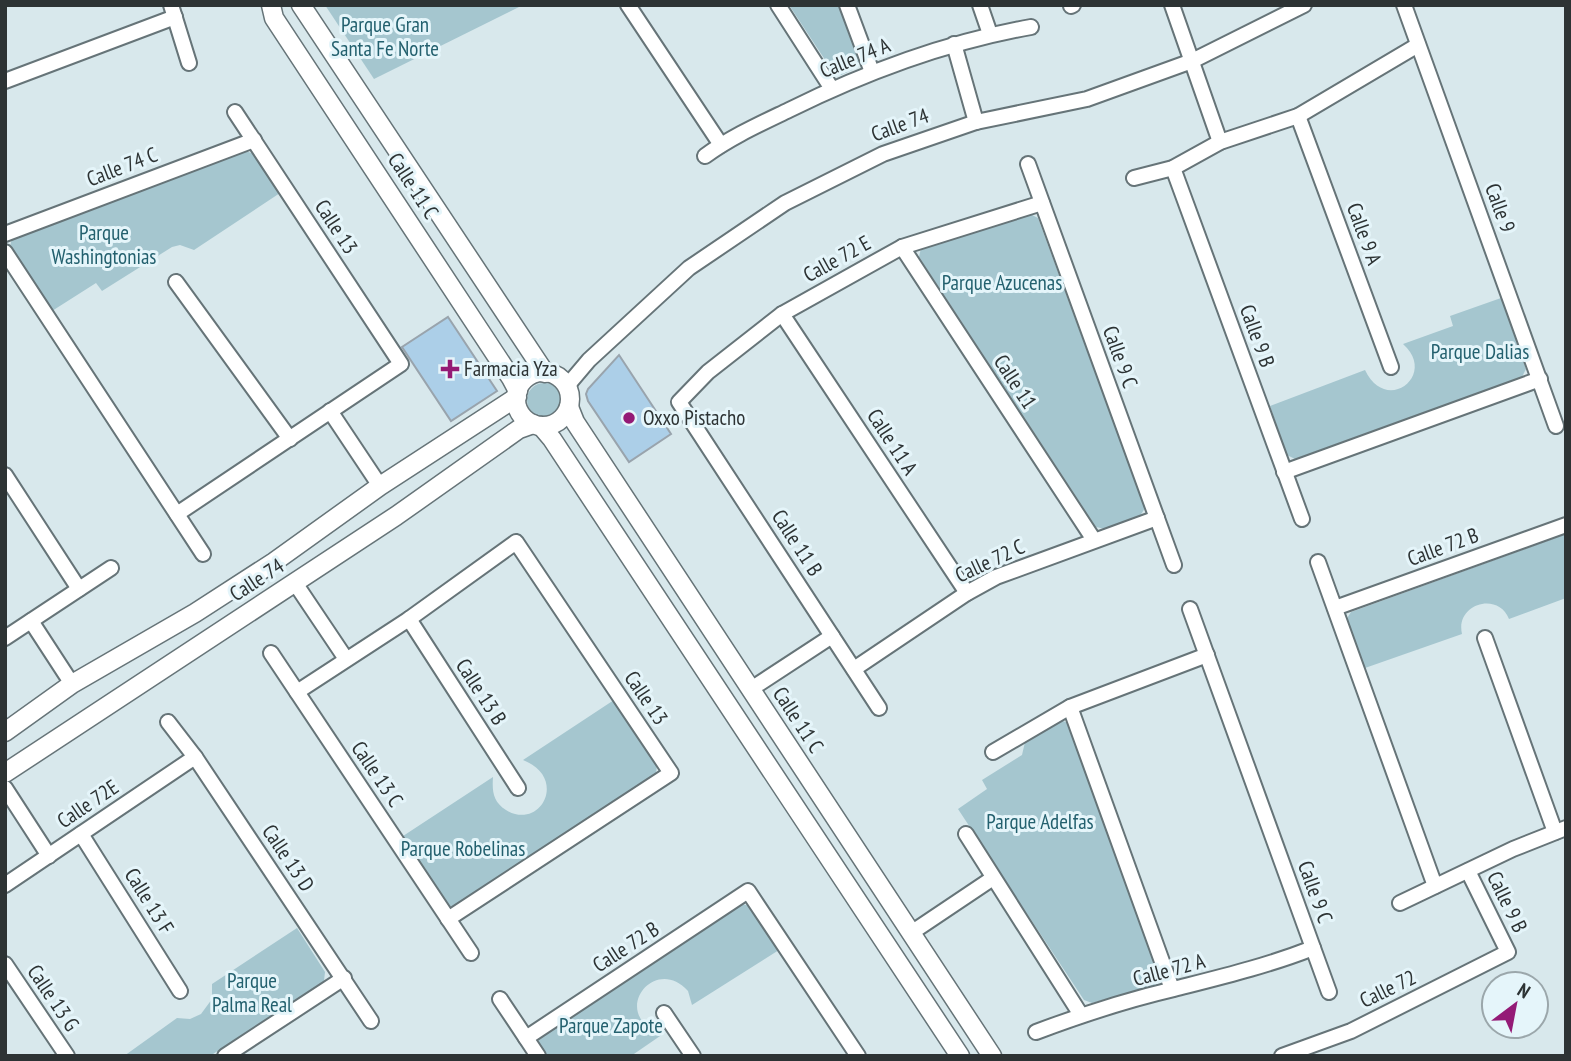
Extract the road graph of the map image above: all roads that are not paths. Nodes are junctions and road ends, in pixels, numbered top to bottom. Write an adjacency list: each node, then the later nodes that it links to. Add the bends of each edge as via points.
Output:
1 (271, 5): 22 (main road, Calle 11 C, via 274,18)
2 (301, 5): 20 (main road, Calle 11 C)
3 (628, 5): 27 (street)
4 (778, 5): 19 (street)
5 (848, 5): 17 (street)
6 (980, 5): 12 (street)
7 (1172, 5): 15 (street)
8 (1304, 5): 15 (street, Calle 74)
9 (1404, 5): 14 (street, Calle 9)
10 (173, 11): 16 (street); 18 (street)
11 (1031, 27): 12 (street, Calle 74 A)
12 (990, 34): 13 (street, Calle 74 A)
13 (954, 44): 17 (street, Calle 74 A); 24 (street)
14 (1418, 45): 23 (street); 42 (street, Calle 9)
15 (1192, 61): 24 (street, Calle 74, via 1087,99); 26 (street)
16 (189, 63)
17 (872, 72): 19 (street, Calle 74 A)
18 (5, 81)
19 (832, 89): 27 (street, Calle 74 A)
20 (358, 93): 22 (main road, via 345,99); 33 (main road, Calle 11 C)
21 (235, 112): 25 (street, Calle 13)
22 (338, 113): 35 (main road, Calle 11 C)
23 (1298, 116): 26 (street); 40 (street, Calle 9 A)
24 (976, 122): 43 (street, Calle 74, via 883,154 785,203 689,268)
25 (254, 140): 34 (street, Calle 74 C); 47 (street, Calle 13, via 401,365)
26 (1220, 142): 30 (street)
27 (721, 145): 28 (street, Calle 74 A)
28 (705, 156)
29 (1028, 164): 32 (street, Calle 9 C)
30 (1173, 168): 31 (street); 55 (street, Calle 9 B)
31 (1134, 178)
32 (1042, 203): 36 (street, Calle 72 E); 61 (street, Calle 9 C)
33 (445, 225): 35 (main road, via 437,238); 41 (main road, Calle 11 C)
34 (5, 234)
35 (421, 240): 44 (main road, Calle 11 C, via 512,378)
36 (902, 247): 39 (street, Calle 72 E); 64 (street, Calle 11)
37 (5, 252): 60 (street)
38 (176, 282): 51 (street)
39 (782, 314): 45 (street, Calle 72 E); 71 (street, Calle 11 A)
40 (1391, 367)
41 (545, 373): 43 (main road); 44 (main road, via 525,379)
42 (1540, 379): 50 (street, Calle 9); 55 (street)
43 (567, 386): 46 (main road)
44 (517, 394): 48 (main road, Calle 74); 49 (main road, via 520,413)
45 (679, 402): 78 (street, Calle 11 B)
46 (569, 407): 49 (main road, via 555,424); 54 (main road, Calle 11 C)
47 (330, 411): 51 (street); 59 (street)
48 (482, 421): 52 (main road); 53 (main road, Calle 74)
49 (537, 425): 52 (main road, Calle 74, via 519,429); 57 (main road)
50 (1556, 426)
51 (290, 439): 60 (street)
52 (498, 444): 58 (main road, Calle 74)
53 (422, 459): 58 (main road); 59 (main road, Calle 74)
54 (606, 469): 57 (main road, via 588,468); 88 (main road, Calle 11 C)
55 (1284, 472): 62 (street, Calle 9 B)
56 (5, 475): 70 (street)
57 (580, 481): 97 (main road)
58 (439, 484): 69 (main road, Calle 74)
59 (380, 485): 72 (main road, Calle 74)
60 (177, 514): 65 (street)
61 (1157, 518): 64 (street, Calle 72 C); 67 (street, Calle 9 C)
62 (1302, 519)
63 (1566, 525): 74 (street, Calle 72 B)
64 (1094, 540): 71 (street, Calle 72 C, via 996,577)
65 (203, 554)
66 (1318, 562): 74 (street)
67 (1174, 565)
68 (111, 568): 70 (street)
69 (295, 583): 77 (main road, Calle 74); 84 (street)
70 (79, 589): 76 (street)
71 (967, 593): 85 (street, Calle 72 C)
72 (212, 602): 77 (main road, via 212,616); 81 (main road, Calle 74)
73 (1190, 608): 83 (street, Calle 9 C)
74 (1335, 608): 112 (street)
75 (409, 619): 84 (street); 102 (street, Calle 13 B); 114 (street, Calle 13, via 516,542 671,773)
76 (31, 621): 79 (street); 87 (street)
77 (225, 628): 86 (main road, Calle 74)
78 (832, 636): 85 (street, Calle 11 B); 88 (street)
79 (5, 638)
80 (1485, 638): 105 (street)
81 (142, 645): 86 (main road, via 156,656); 87 (main road, Calle 74)
82 (271, 653): 89 (street, Calle 13 C)
83 (1207, 655): 90 (street); 116 (street, Calle 9 C)
84 (346, 659): 89 (street)
85 (854, 669): 91 (street, Calle 11 B)
86 (160, 670): 99 (main road, Calle 74)
87 (72, 684): 93 (main road, Calle 74)
88 (751, 689): 94 (main road, Calle 11 C)
89 (297, 692): 114 (street, Calle 13 C)
90 (1070, 706): 95 (street); 121 (street)
91 (879, 708)
92 (168, 722): 96 (street, Calle 13 D)
93 (5, 732)
94 (788, 745): 97 (main road); 98 (main road, Calle 11 C)
95 (993, 752)
96 (195, 757): 106 (street, Calle 72E); 120 (street, Calle 13 D)
97 (765, 761): 100 (main road)
98 (804, 770): 100 (main road); 103 (main road, Calle 11 C)
99 (5, 773)
100 (781, 786): 104 (main road)
101 (5, 788): 108 (street)
102 (518, 788)
103 (819, 793): 104 (main road); 115 (main road, Calle 11 C)
104 (796, 808): 136 (main road)
105 (1560, 830): 109 (street)
106 (81, 834): 108 (street, Calle 72E); 122 (street, Calle 13 F)
107 (966, 834): 110 (street)
108 (49, 856): 111 (street, Calle 72E)
109 (1468, 871): 112 (street); 117 (street, Calle 9 B)
110 (993, 878): 115 (street); 126 (street)
111 (5, 885)
112 (1435, 886): 113 (street)
113 (1400, 903)
114 (448, 919): 118 (street, Calle 13 C)
115 (911, 933): 130 (main road, Calle 11 C)
116 (1312, 948): 121 (street, Calle 72 A, via 1236,974); 123 (street, Calle 9 C)
117 (1508, 952): 137 (street, Calle 72, via 1351,1031)
118 (471, 953)
119 (5, 964): 131 (street, Calle 13 G)
120 (344, 978): 127 (street, Calle 13 D); 132 (street)
121 (1172, 989): 126 (street, Calle 72 A)
122 (180, 991)
123 (1329, 992)
124 (500, 999): 129 (street)
125 (664, 1013): 134 (street)
126 (1081, 1015): 128 (street, Calle 72 A)
127 (371, 1021)
128 (1036, 1032)
129 (526, 1038): 133 (street); 135 (street, Calle 72 B, via 748,891)
130 (986, 1053)
131 (66, 1056)
132 (225, 1056)
133 (538, 1056)
134 (693, 1056)
135 (858, 1056)
136 (960, 1056)
137 (1282, 1056)

